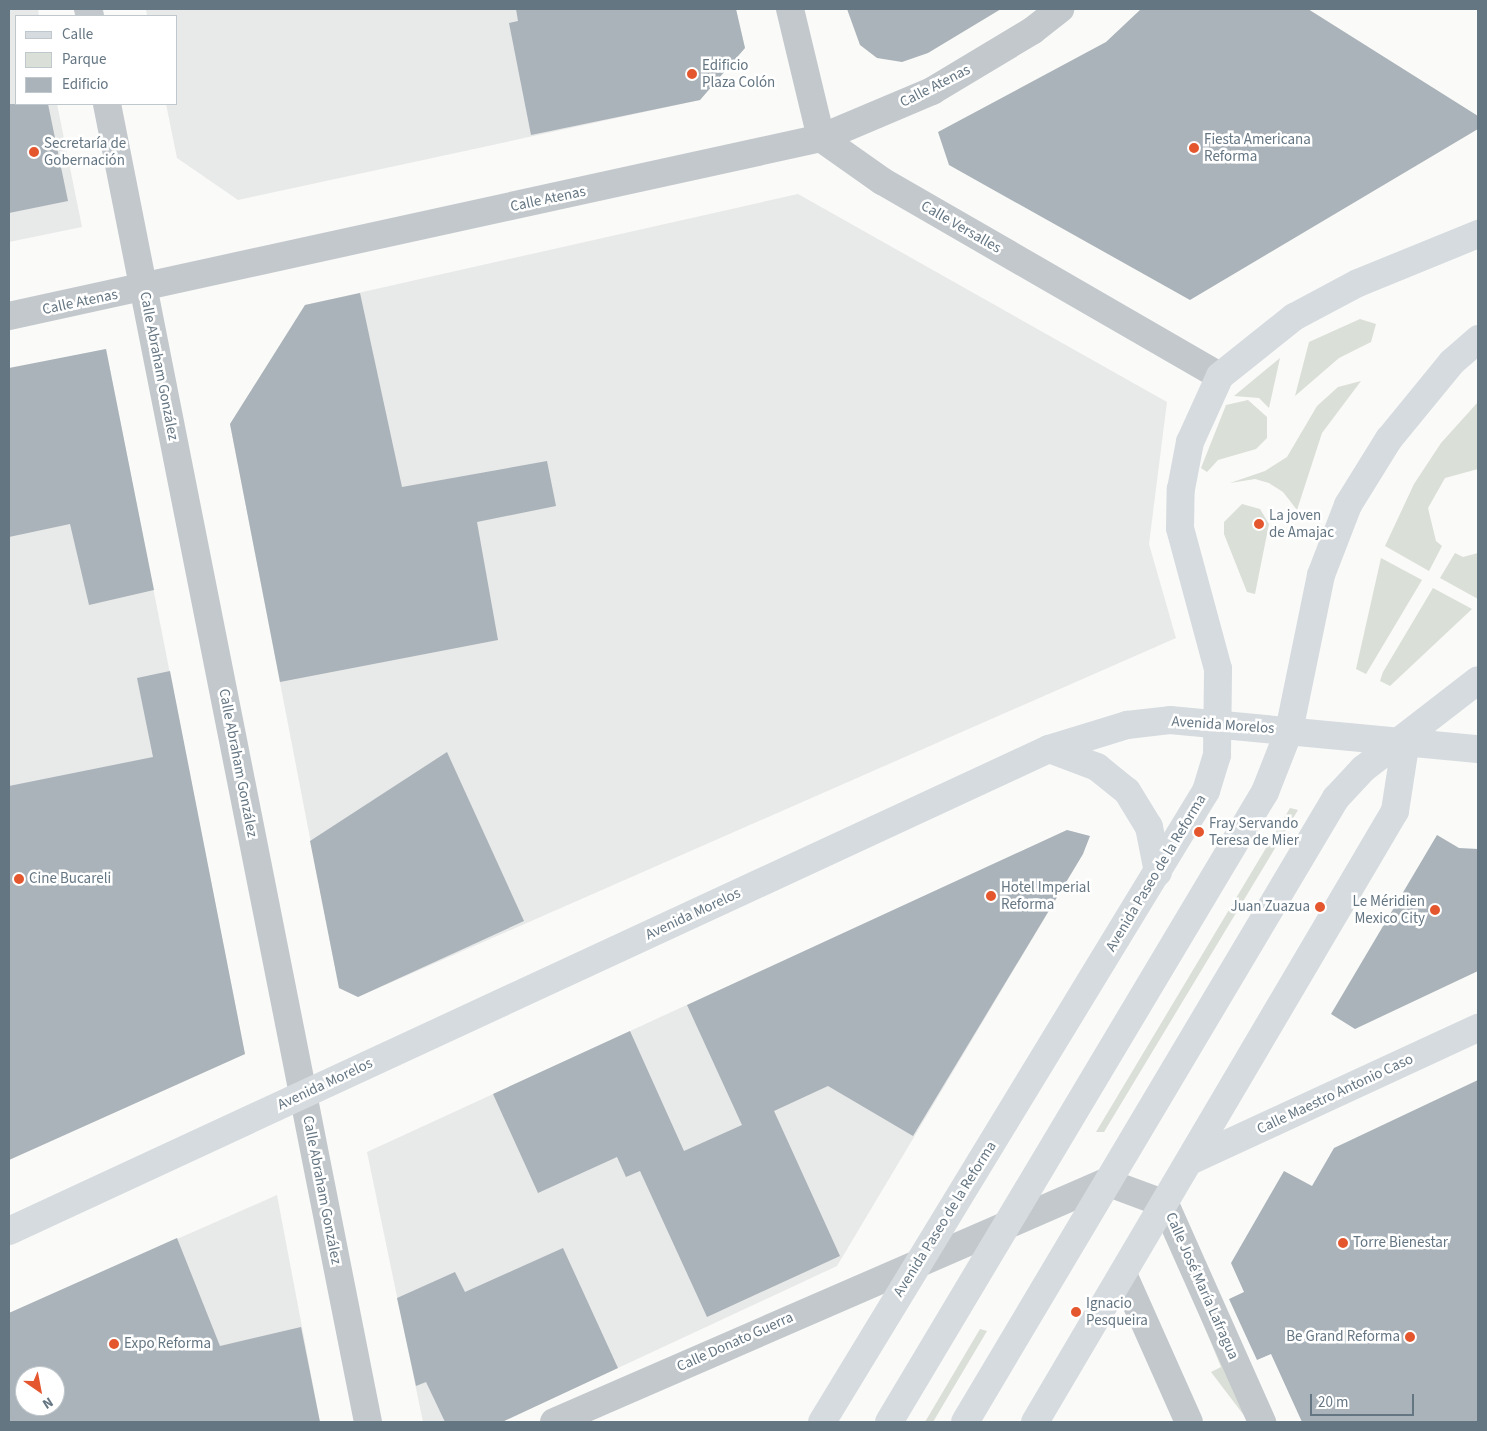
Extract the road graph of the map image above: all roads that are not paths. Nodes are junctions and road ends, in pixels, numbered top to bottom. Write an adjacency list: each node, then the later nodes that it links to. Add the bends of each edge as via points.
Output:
1 (790, 9): 4 (street)
2 (1060, 9): 4 (street, Calle Atenas, via 1032,31 932,91)
3 (107, 105): 6 (street, Calle Abraham González)
4 (821, 138): 6 (street, Calle Atenas); 9 (street, Calle Versalles, via 882,181)
5 (1476, 238): 9 (main road, Avenida Paseo de la Reforma, via 1358,284 1294,317)
6 (144, 288): 7 (street, Calle Atenas); 18 (street, Calle Abraham González)
7 (9, 316)
8 (1478, 339): 12 (main road, via 1452,362 1388,439 1348,505 1322,575)
9 (1220, 376): 11 (main road, Avenida Paseo de la Reforma, via 1190,442 1180,528 1214,650)
10 (1478, 680): 13 (main road)
11 (1220, 723): 12 (main road, Avenida Morelos); 14 (main road, Avenida Morelos, via 1170,720 1127,725); 16 (main road, Avenida Paseo de la Reforma, via 1217,755 1206,791)
12 (1289, 731): 13 (main road, Avenida Morelos); 22 (main road, via 1265,792)
13 (1406, 740): 15 (main road, Avenida Morelos); 19 (main road, via 1395,811); 20 (main road, via 1363,769 1336,798)
14 (1049, 749): 16 (main road, via 1097,767 1127,791 1149,827); 18 (main road, Avenida Morelos)
15 (1478, 749)
16 (1158, 872): 24 (main road, Avenida Paseo de la Reforma)
17 (1478, 1028): 19 (main road, Calle Maestro Antonio Caso)
18 (304, 1094): 23 (main road, Avenida Morelos); 26 (street, Calle Abraham González)
19 (1192, 1160): 21 (main road)
20 (1106, 1182): 21 (street, Calle José María Lafragua); 22 (street); 30 (main road)
21 (1165, 1204): 25 (main road); 33 (street, Calle José María Lafragua)
22 (1007, 1225): 24 (street); 29 (main road)
23 (9, 1231)
24 (917, 1263): 27 (street, Calle Donato Guerra); 28 (main road, Avenida Paseo de la Reforma)
25 (1123, 1274): 31 (main road); 32 (street)
26 (368, 1422)
27 (554, 1422)
28 (822, 1422)
29 (889, 1422)
30 (965, 1422)
31 (1035, 1422)
32 (1189, 1422)
33 (1262, 1422)

